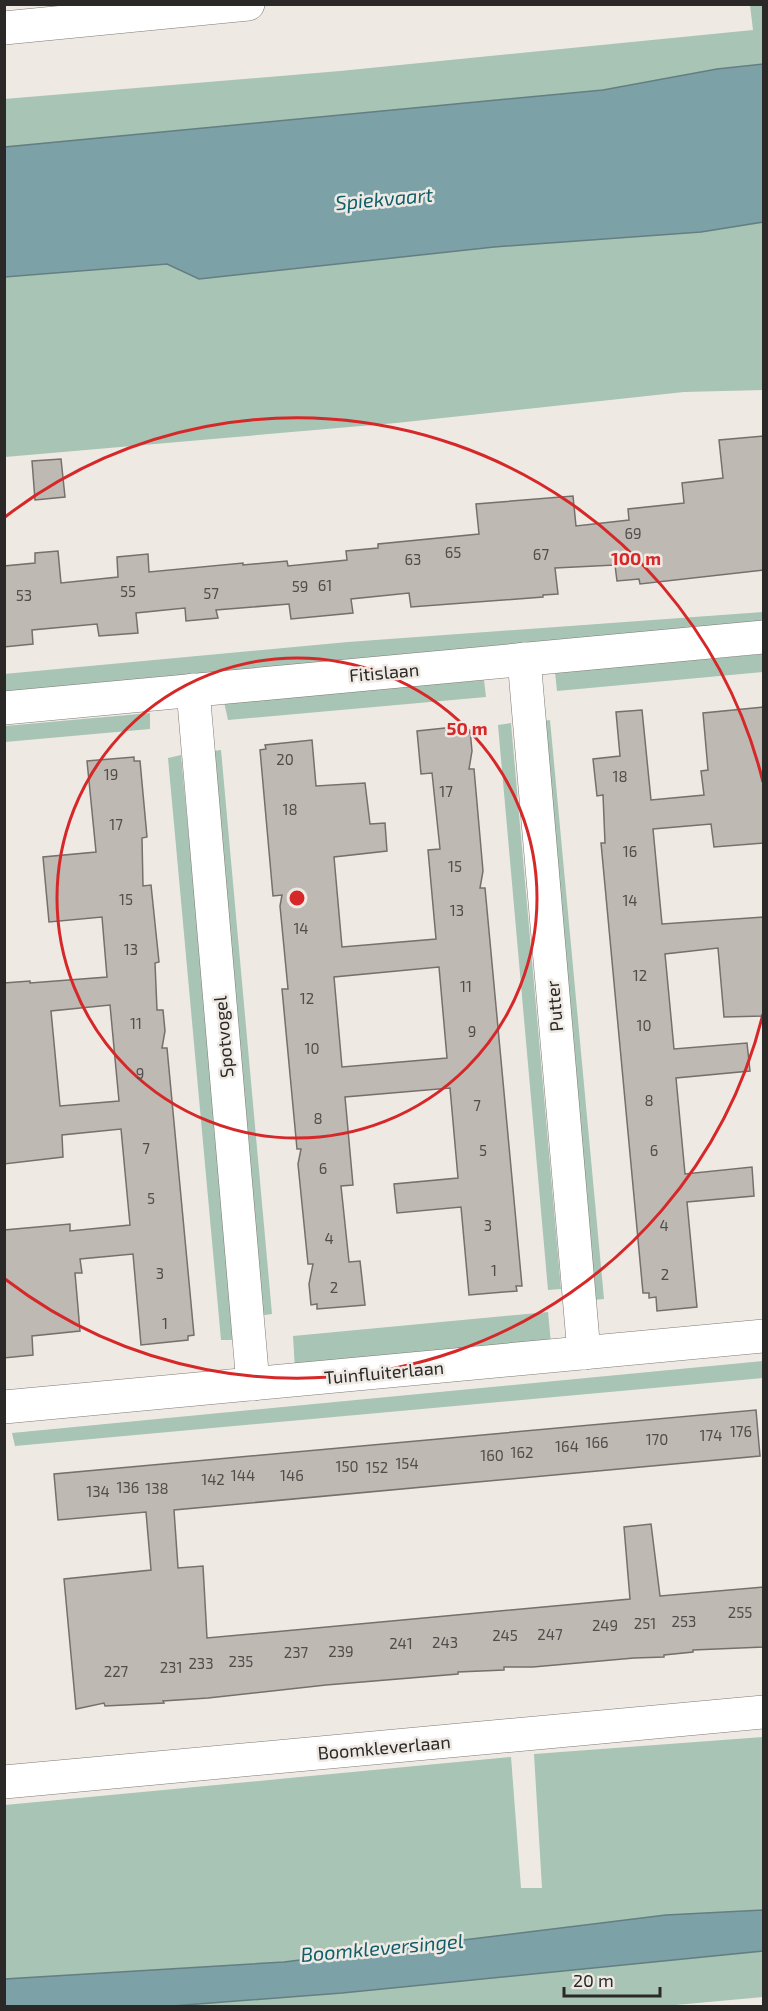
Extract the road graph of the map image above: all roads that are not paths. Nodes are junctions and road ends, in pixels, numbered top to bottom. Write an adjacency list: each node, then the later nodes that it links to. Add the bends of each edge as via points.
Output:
1 (248, 4): 2 (street)
2 (4, 28)
3 (764, 637): 4 (street, Fitislaan)
4 (524, 659): 5 (street, Fitislaan); 8 (street, Putter)
5 (193, 690): 6 (street, Fitislaan); 9 (street, Spotvogel)
6 (4, 708)
7 (764, 1336): 8 (street, Tuinfluiterlaan)
8 (584, 1353): 9 (street, Tuinfluiterlaan)
9 (253, 1384): 10 (street, Tuinfluiterlaan)
10 (4, 1407)
11 (764, 1712): 12 (street, Boomkleverlaan)
12 (4, 1782)

